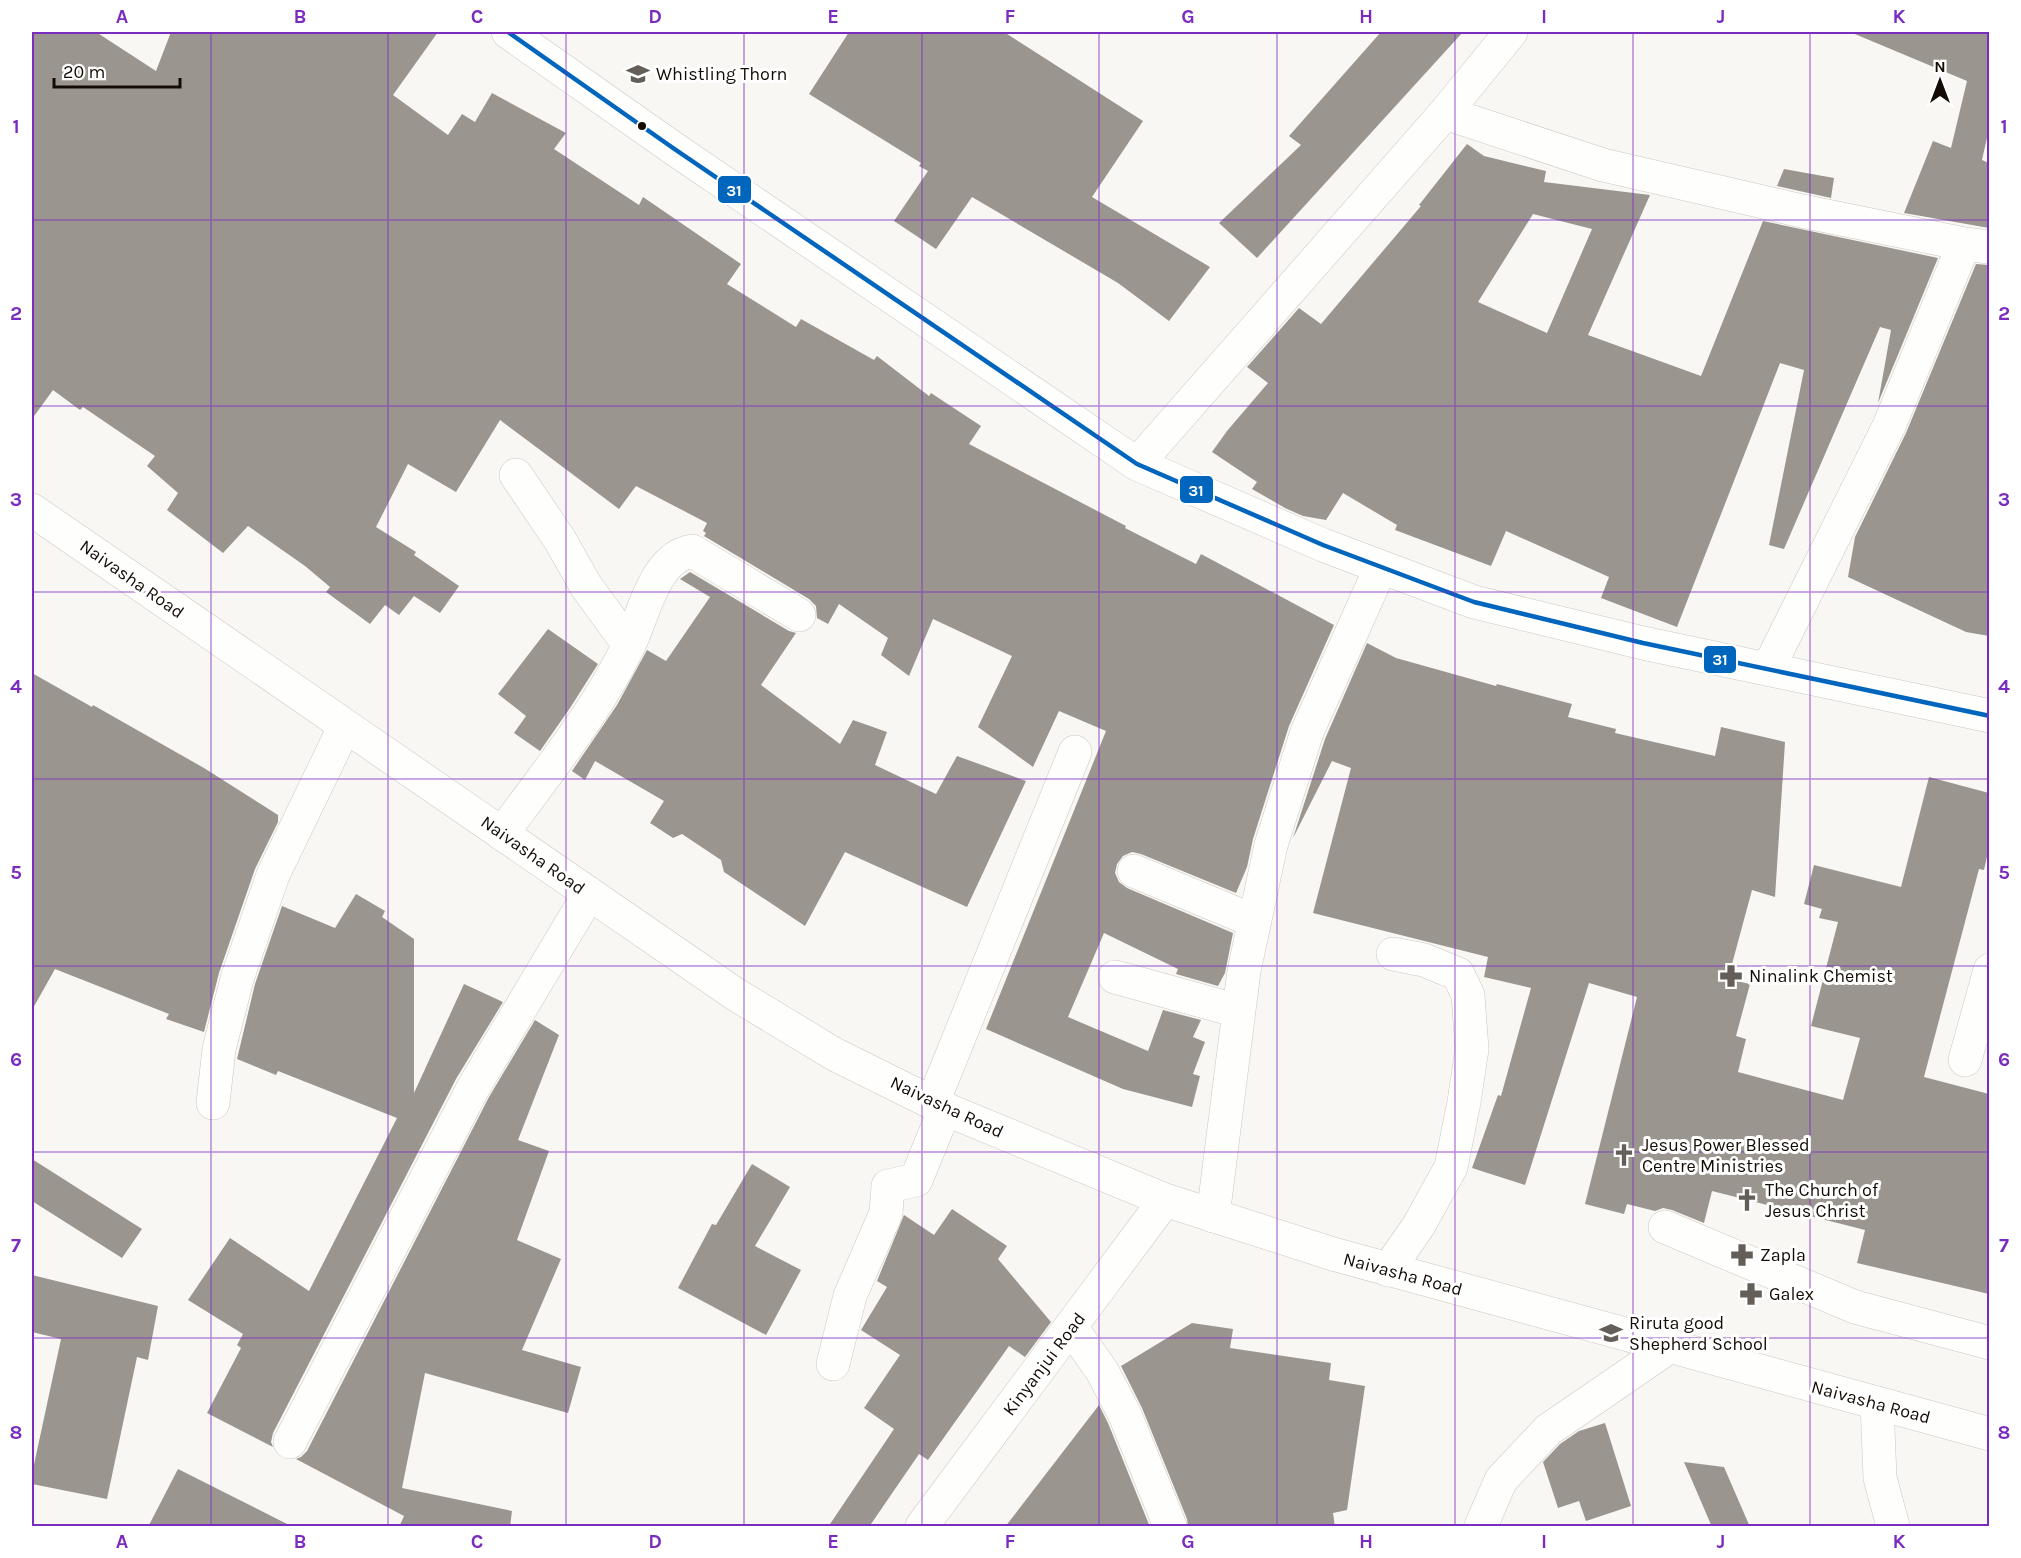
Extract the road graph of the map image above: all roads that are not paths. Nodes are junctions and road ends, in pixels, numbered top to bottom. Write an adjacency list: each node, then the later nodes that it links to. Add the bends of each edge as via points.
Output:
1 (508, 32): 5 (street)
2 (1511, 32): 3 (street)
3 (1445, 113): 4 (street, via 1603,165); 5 (street)
4 (1977, 246): 11 (street)
5 (1137, 464): 8 (street)
6 (516, 475): 10 (street, via 586,586)
7 (32, 510): 13 (street, Naivasha Road)
8 (1381, 567): 11 (street, via 1474,602); 18 (street, via 1307,732 1271,845)
9 (799, 615): 10 (street, via 692,551 683,552 660,572)
10 (629, 645): 15 (street, via 604,693)
11 (1768, 669): 12 (street)
12 (1989, 716)
13 (345, 726): 15 (street, Naivasha Road); 24 (street, via 273,875 237,979 219,1049)
14 (1075, 752): 25 (street)
15 (502, 834): 17 (street, Naivasha Road)
16 (1134, 871): 18 (street)
17 (589, 894): 25 (street, Naivasha Road, via 735,994 834,1054); 36 (street, via 473,1088)
18 (1254, 921): 22 (street)
19 (1393, 954): 29 (street, via 1424,960 1458,974 1468,995 1472,1049 1451,1167)
20 (1989, 970): 23 (street)
21 (1115, 976): 22 (street)
22 (1238, 1011): 27 (street)
23 (1965, 1060)
24 (213, 1103)
25 (939, 1106): 26 (street, Naivasha Road); 33 (street, via 916,1180 888,1186 886,1213 850,1296)
26 (1165, 1200): 27 (street, Naivasha Road); 30 (street, Kinyanjui Road)
27 (1213, 1216): 29 (street, Naivasha Road)
28 (1665, 1227): 31 (street, via 1855,1307)
29 (1388, 1270): 32 (street, Naivasha Road)
30 (1071, 1327): 37 (street, Kinyanjui Road); 38 (street, via 1102,1371 1125,1415)
31 (1989, 1344)
32 (1670, 1347): 34 (street, Naivasha Road); 39 (street, via 1548,1430 1501,1480)
33 (833, 1364)
34 (1876, 1403): 35 (street, Naivasha Road); 40 (street, via 1880,1478)
35 (1989, 1434)
36 (290, 1442)
37 (922, 1527)
38 (1170, 1527)
39 (1481, 1527)
40 (1893, 1527)

